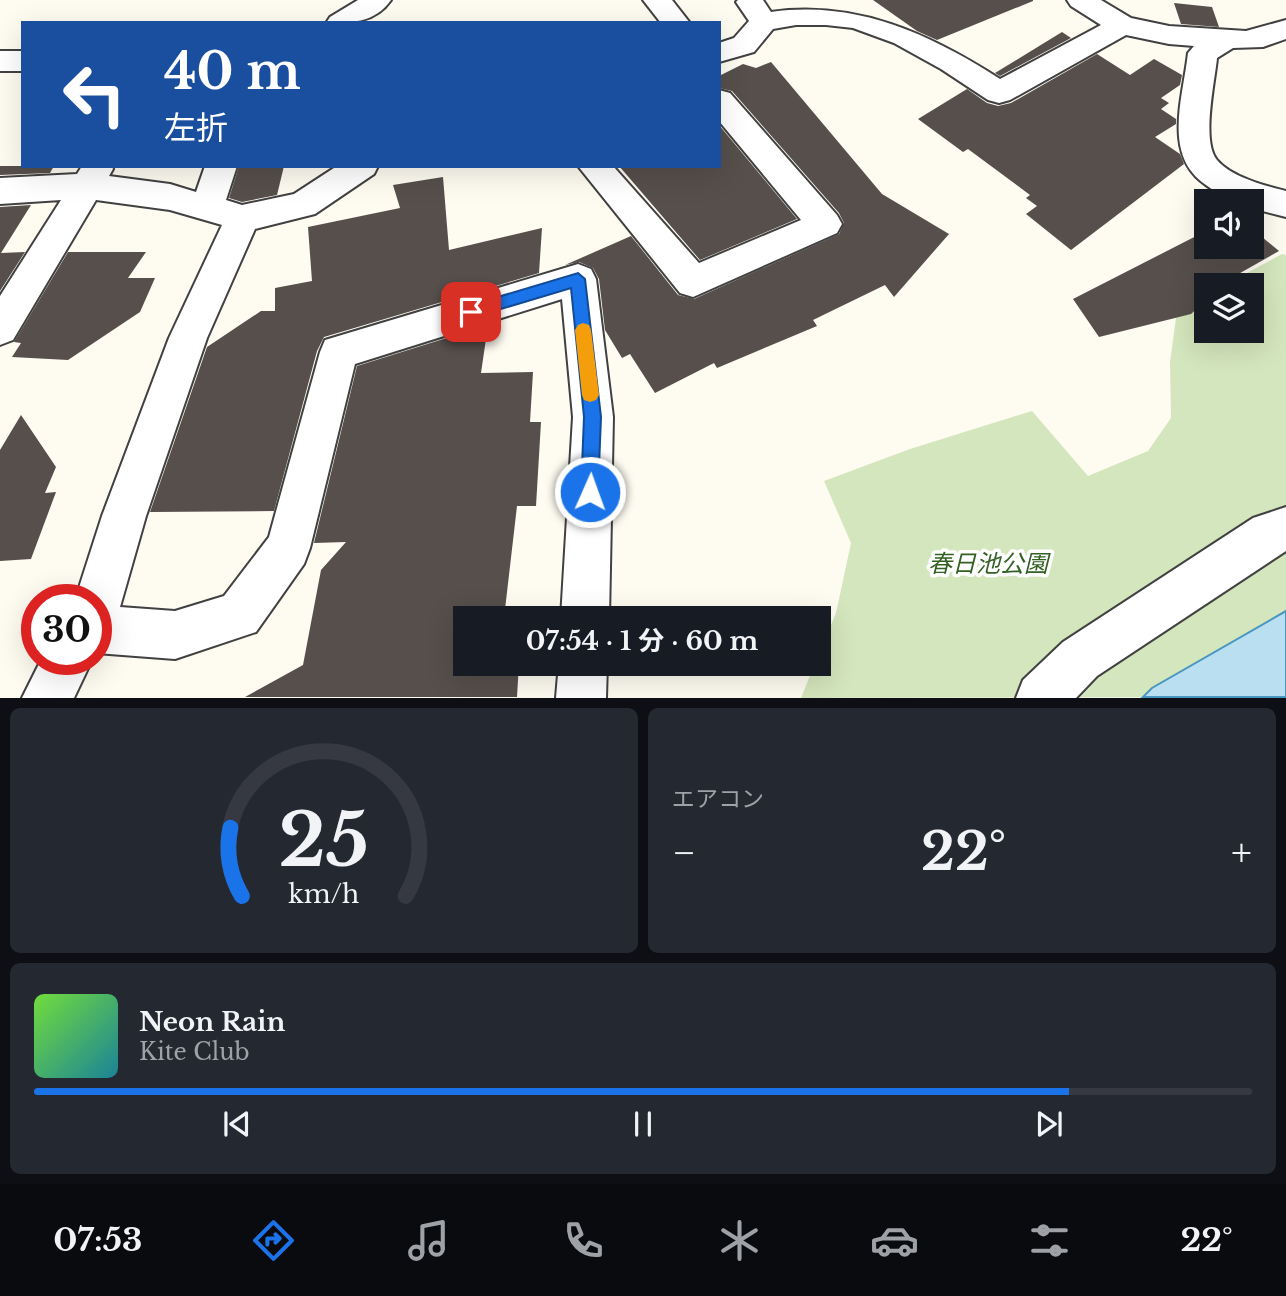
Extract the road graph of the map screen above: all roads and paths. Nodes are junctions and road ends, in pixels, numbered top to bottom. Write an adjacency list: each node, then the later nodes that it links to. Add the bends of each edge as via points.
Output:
1 (377, 0): 5 (street)
2 (657, 0): 6 (street)
3 (1081, 0): 7 (street)
4 (756, 11): 7 (street, via 874,24 926,45 999,93); 10 (street, via 744,45)
5 (344, 21)
6 (674, 21)
7 (1122, 25): 9 (street)
8 (1286, 29): 9 (street, via 1263,38)
9 (1226, 40): 19 (street, via 1203,53 1194,139 1203,167 1244,194)
10 (721, 52)
11 (0, 61): 12 (street)
12 (21, 61)
13 (721, 102): 16 (street, via 825,223 693,282)
14 (221, 168): 20 (street)
15 (359, 168): 20 (street, via 303,205)
16 (596, 168)
17 (93, 176): 18 (street); 20 (street); 21 (street)
18 (0, 191)
19 (1286, 204)
20 (224, 212): 23 (street, via 188,338)
21 (0, 329)
22 (1286, 529): 30 (street, via 1269,534 1080,659)
23 (104, 584)
24 (585, 606): 25 (street, via 593,417 578,279 339,352 288,548 239,615 174,635)
25 (112, 630)
26 (60, 675): 28 (street)
27 (582, 676): 29 (street)
28 (47, 698)
29 (581, 698)
30 (1041, 698)

